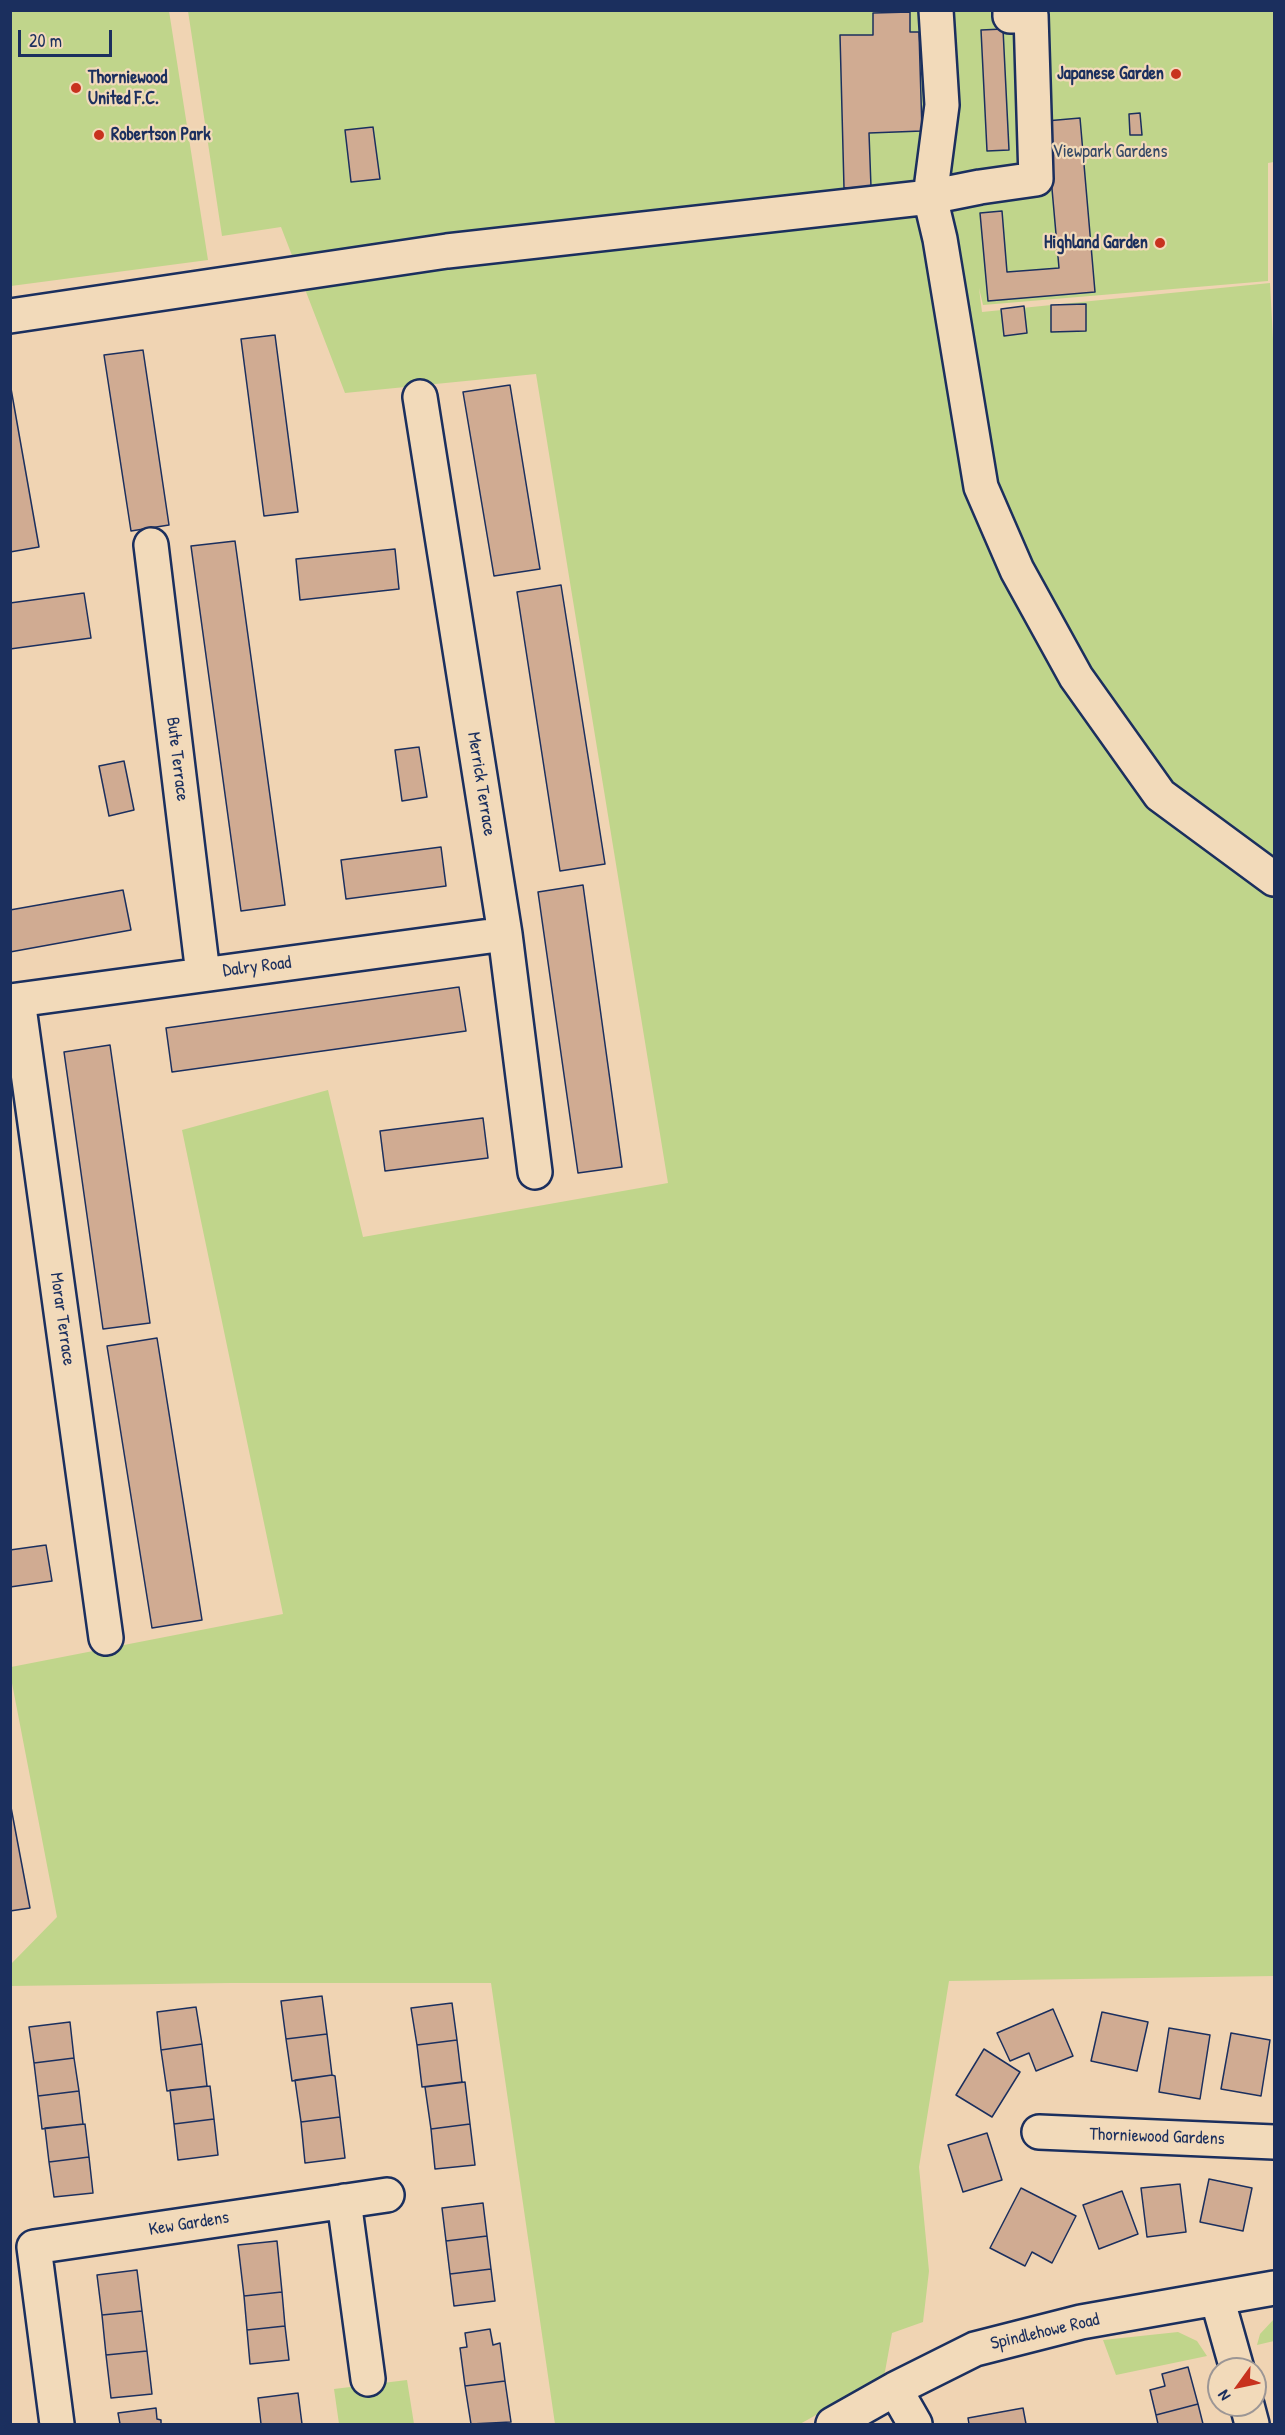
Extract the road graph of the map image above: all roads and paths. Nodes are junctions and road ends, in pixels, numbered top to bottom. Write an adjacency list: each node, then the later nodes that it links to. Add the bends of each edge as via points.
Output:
1 (936, 10): 3 (street, via 942,105)
2 (1010, 10): 3 (street, via 1010,16 1031,15 1036,179)
3 (930, 197): 4 (street, via 447,250); 7 (street, via 981,487 1017,570 1076,677 1160,795)
4 (10, 316)
5 (420, 397): 8 (street, Merrick Terrace)
6 (151, 545): 9 (street, Bute Terrace)
7 (1275, 879)
8 (505, 934): 9 (street, Dalry Road); 11 (street, Merrick Terrace)
9 (203, 974): 10 (street, Dalry Road)
10 (14, 1001): 12 (street, Morar Terrace)
11 (535, 1172)
12 (106, 1638)
13 (1039, 2132): 14 (street, Thorniewood Gardens)
14 (1275, 2142)
15 (387, 2195): 16 (street, Kew Gardens)
16 (344, 2201): 17 (street, Kew Gardens); 21 (street)
17 (22, 2247): 23 (street, Kew Gardens)
18 (1275, 2288): 19 (street, Spindlehowe Road)
19 (1217, 2298): 20 (street); 22 (street, Spindlehowe Road, via 1081,2322 975,2349)
20 (1234, 2357)
21 (368, 2379)
22 (895, 2389): 24 (street, Spindlehowe Road); 25 (street)
23 (57, 2424)
24 (833, 2424)
25 (915, 2424)

